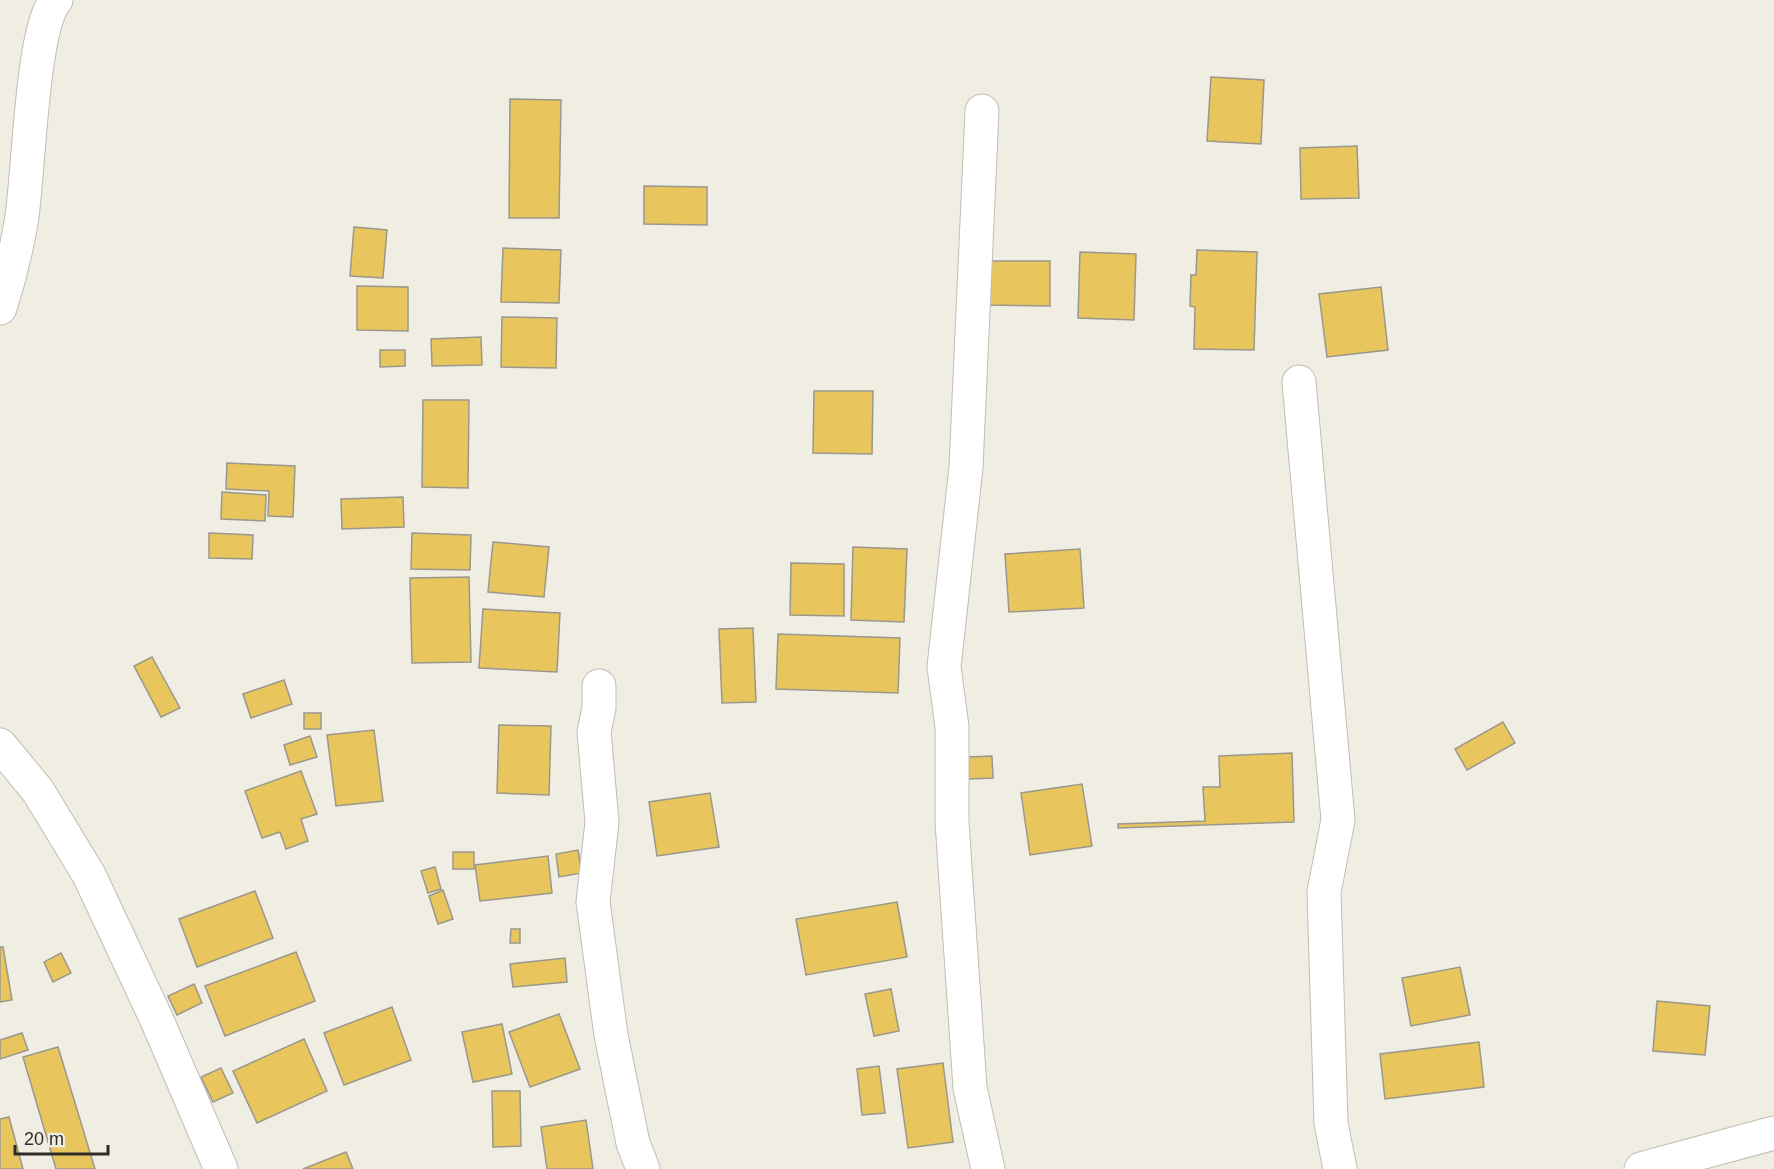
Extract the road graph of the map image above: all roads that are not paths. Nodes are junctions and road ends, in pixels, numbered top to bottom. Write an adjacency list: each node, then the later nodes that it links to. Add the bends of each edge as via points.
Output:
1 (56, 0): 3 (street, via 47,18 39,53 21,222)
2 (982, 111): 10 (street, via 966,466 944,667 952,727 952,822 970,1088)
3 (0, 308)
4 (1299, 382): 11 (street, via 1338,820 1324,891 1331,1123)
5 (599, 686): 9 (street, via 594,732 602,822 593,902 610,1035 633,1143)
6 (0, 745): 8 (street, via 38,790 89,874)
7 (1774, 1133): 12 (street)
8 (221, 1169)
9 (644, 1169)
10 (988, 1169)
11 (1340, 1169)
12 (1641, 1169)

